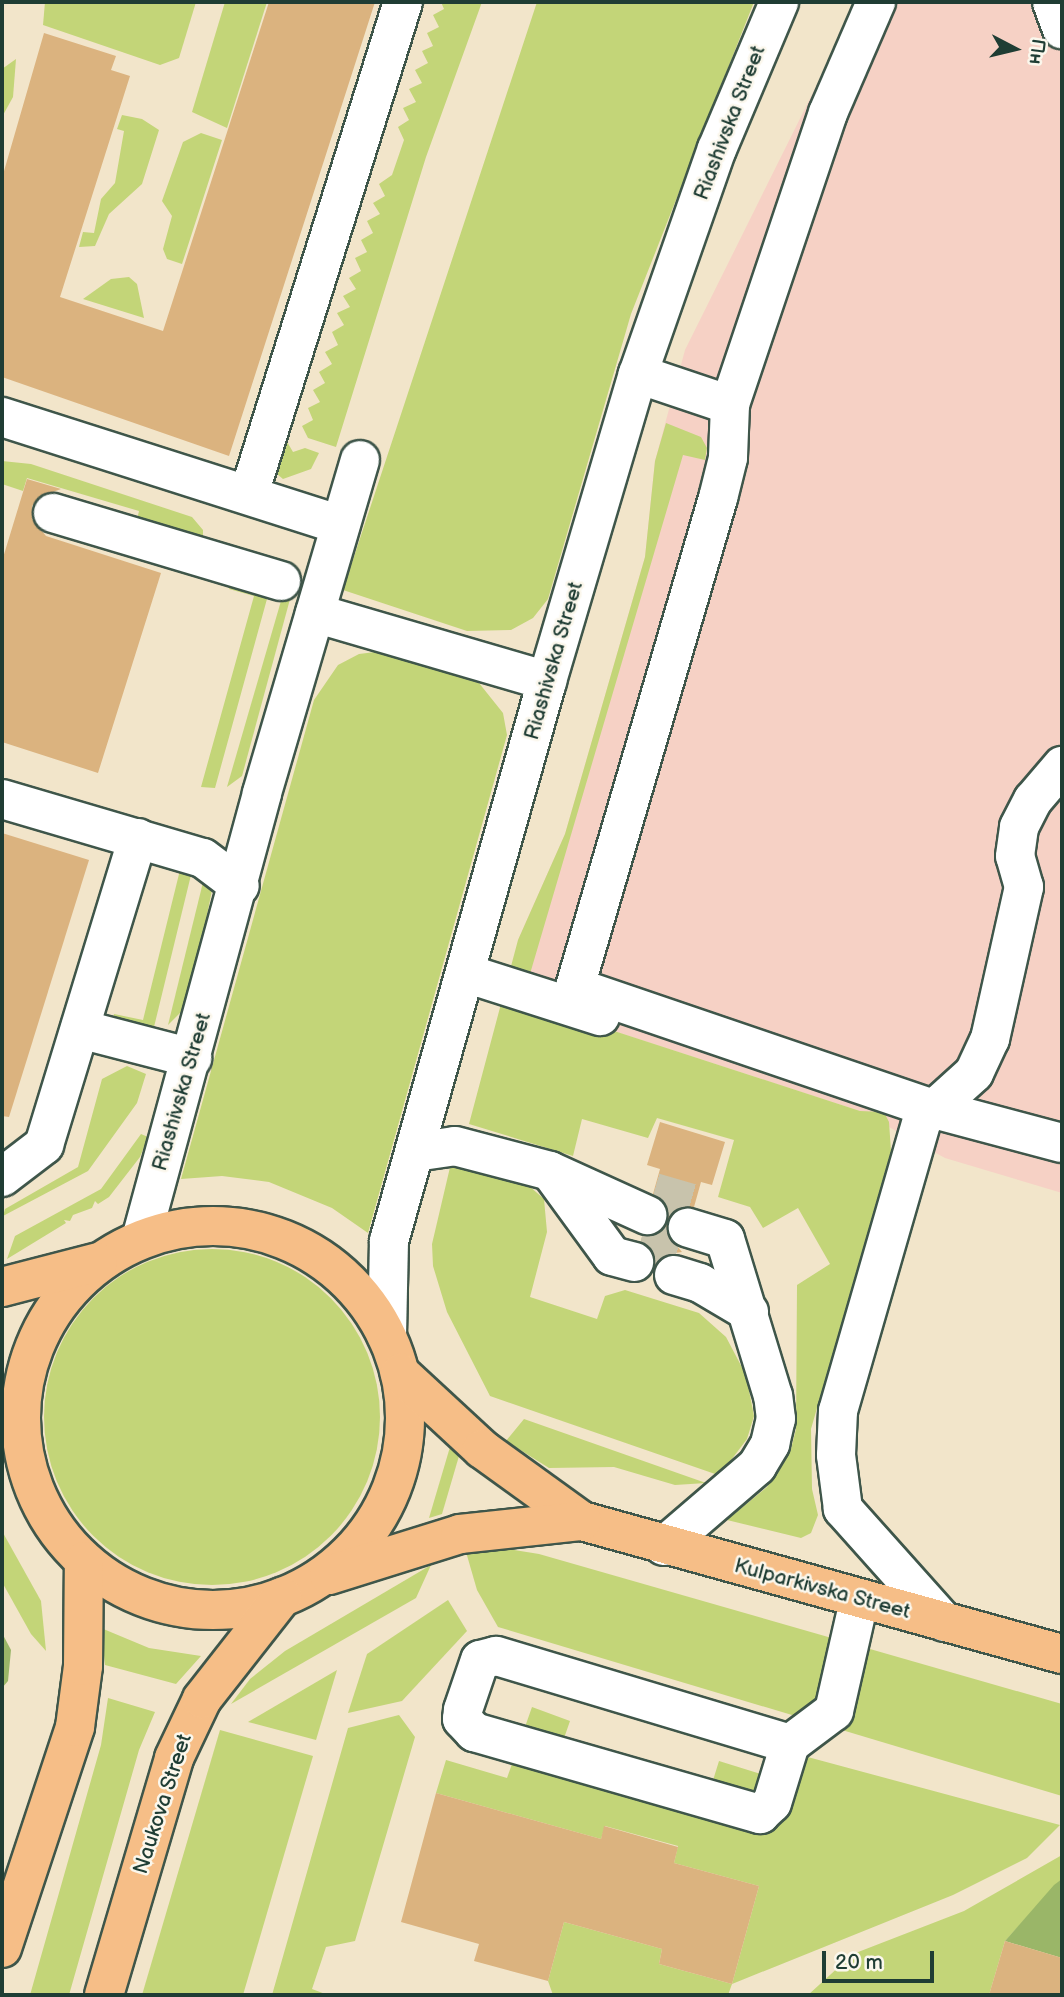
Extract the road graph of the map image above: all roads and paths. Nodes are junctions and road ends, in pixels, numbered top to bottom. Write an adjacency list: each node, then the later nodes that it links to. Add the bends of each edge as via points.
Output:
1 (403, 2): 10 (street)
2 (779, 2): 6 (street, Riashivska Street, via 718,149)
3 (876, 2): 7 (street, via 828,113)
4 (1052, 2): 5 (street)
5 (1062, 29)
6 (638, 374): 7 (street); 15 (street, Riashivska Street)
7 (730, 405): 21 (street, via 728,458 718,498)
8 (2, 417): 10 (street)
9 (360, 460): 12 (street, Riashivska Street)
10 (248, 494): 12 (street)
11 (53, 513): 13 (street)
12 (340, 525): 14 (street, Riashivska Street)
13 (281, 580)
14 (315, 613): 15 (street); 19 (street, Riashivska Street)
15 (548, 681): 20 (street, Riashivska Street)
16 (1062, 766): 24 (street, via 1033,800 1019,827 1015,856 1024,887 990,1039 974,1073)
17 (2, 799): 18 (street)
18 (138, 838): 19 (street, via 203,858); 22 (street)
19 (240, 886): 23 (street, Riashivska Street)
20 (465, 973): 21 (street); 26 (street, Riashivska Street)
21 (573, 996): 24 (street)
22 (80, 1029): 23 (street); 27 (street, via 44,1145)
23 (192, 1058): 29 (street, Riashivska Street)
24 (928, 1114): 25 (street); 43 (street, via 838,1411 836,1455 843,1509)
25 (1062, 1143)
26 (415, 1152): 28 (street, via 455,1146 550,1171); 33 (street, Riashivska Street, via 389,1241)
27 (2, 1177)
28 (644, 1227)
29 (141, 1239): 30 (main road); 33 (main road, via 187,1226 236,1226 283,1238 326,1261 361,1295)
30 (99, 1262): 31 (main road); 37 (main road, via 56,1304 29,1358 20,1417 29,1476)
31 (2, 1287)
32 (749, 1312): 32 (street, via 725,1239 685,1240 700,1283); 38 (street, via 773,1396 776,1419 770,1444 738,1486)
33 (387, 1336): 34 (main road)
34 (400, 1373): 36 (main road, Kulparkivska Street, via 482,1449); 40 (main road, via 402,1450 392,1488 358,1543)
35 (2, 1466): 37 (main road)
36 (582, 1521): 38 (main road, Kulparkivska Street); 40 (main road, Kulparkivska Street, via 460,1534)
37 (55, 1529): 39 (main road)
38 (664, 1546): 42 (main road, Kulparkivska Street)
39 (84, 1561): 41 (main road, via 118,1586 178,1606 241,1609); 46 (main road, via 83,1666 75,1727)
40 (320, 1578): 41 (main road)
41 (282, 1597): 47 (main road, Naukova Street, via 202,1699 174,1758)
42 (859, 1601): 43 (main road, Kulparkivska Street); 45 (street, via 834,1711)
43 (944, 1622): 44 (main road, Kulparkivska Street)
44 (1062, 1654)
45 (790, 1744): 45 (street, via 772,1803 760,1814 752,1814 474,1731 462,1719 480,1660 496,1656)
46 (2, 1948)
47 (104, 1995)

